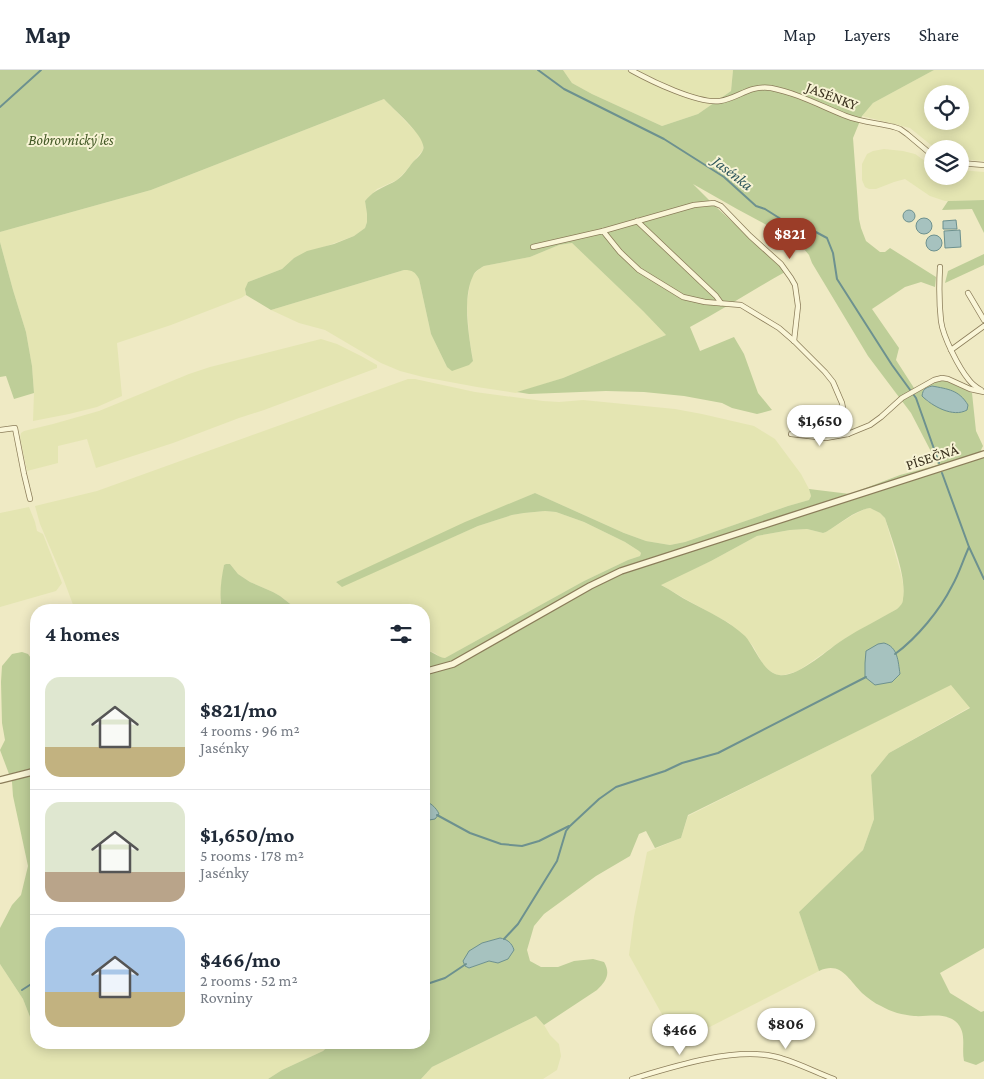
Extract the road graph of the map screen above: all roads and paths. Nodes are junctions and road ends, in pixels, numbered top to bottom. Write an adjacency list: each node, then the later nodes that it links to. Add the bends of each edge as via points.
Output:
1 (631, 70): 2 (street, JASÉNKY, via 705,100 720,101 754,88 789,93 847,116 900,129)
2 (924, 148)
3 (969, 164): 4 (street)
4 (984, 165)
5 (637, 221): 6 (street); 10 (street); 13 (street, via 694,205 714,203 721,206 792,278 798,306)
6 (603, 231): 7 (street); 10 (street, via 639,270 683,297)
7 (533, 247)
8 (940, 267): 14 (street, via 941,323)
9 (968, 293): 11 (street)
10 (721, 302): 13 (street, via 741,305 780,328)
11 (984, 320)
12 (984, 326): 14 (street)
13 (794, 341): 18 (street, via 833,382 842,403)
14 (951, 350): 15 (street, via 969,381)
15 (984, 392): 18 (street, via 948,379 934,380 902,398 870,425)
16 (0, 430): 20 (street, via 15,428)
17 (791, 434): 18 (street, via 826,438)
18 (848, 434)
19 (984, 454): 21 (street, PÍSEČNÁ, via 621,571 453,664)
20 (30, 499)
21 (430, 670)
22 (30, 772): 23 (street)
23 (0, 780)
24 (632, 1079): 25 (street, via 705,1060 748,1054 783,1059)
25 (834, 1079)

